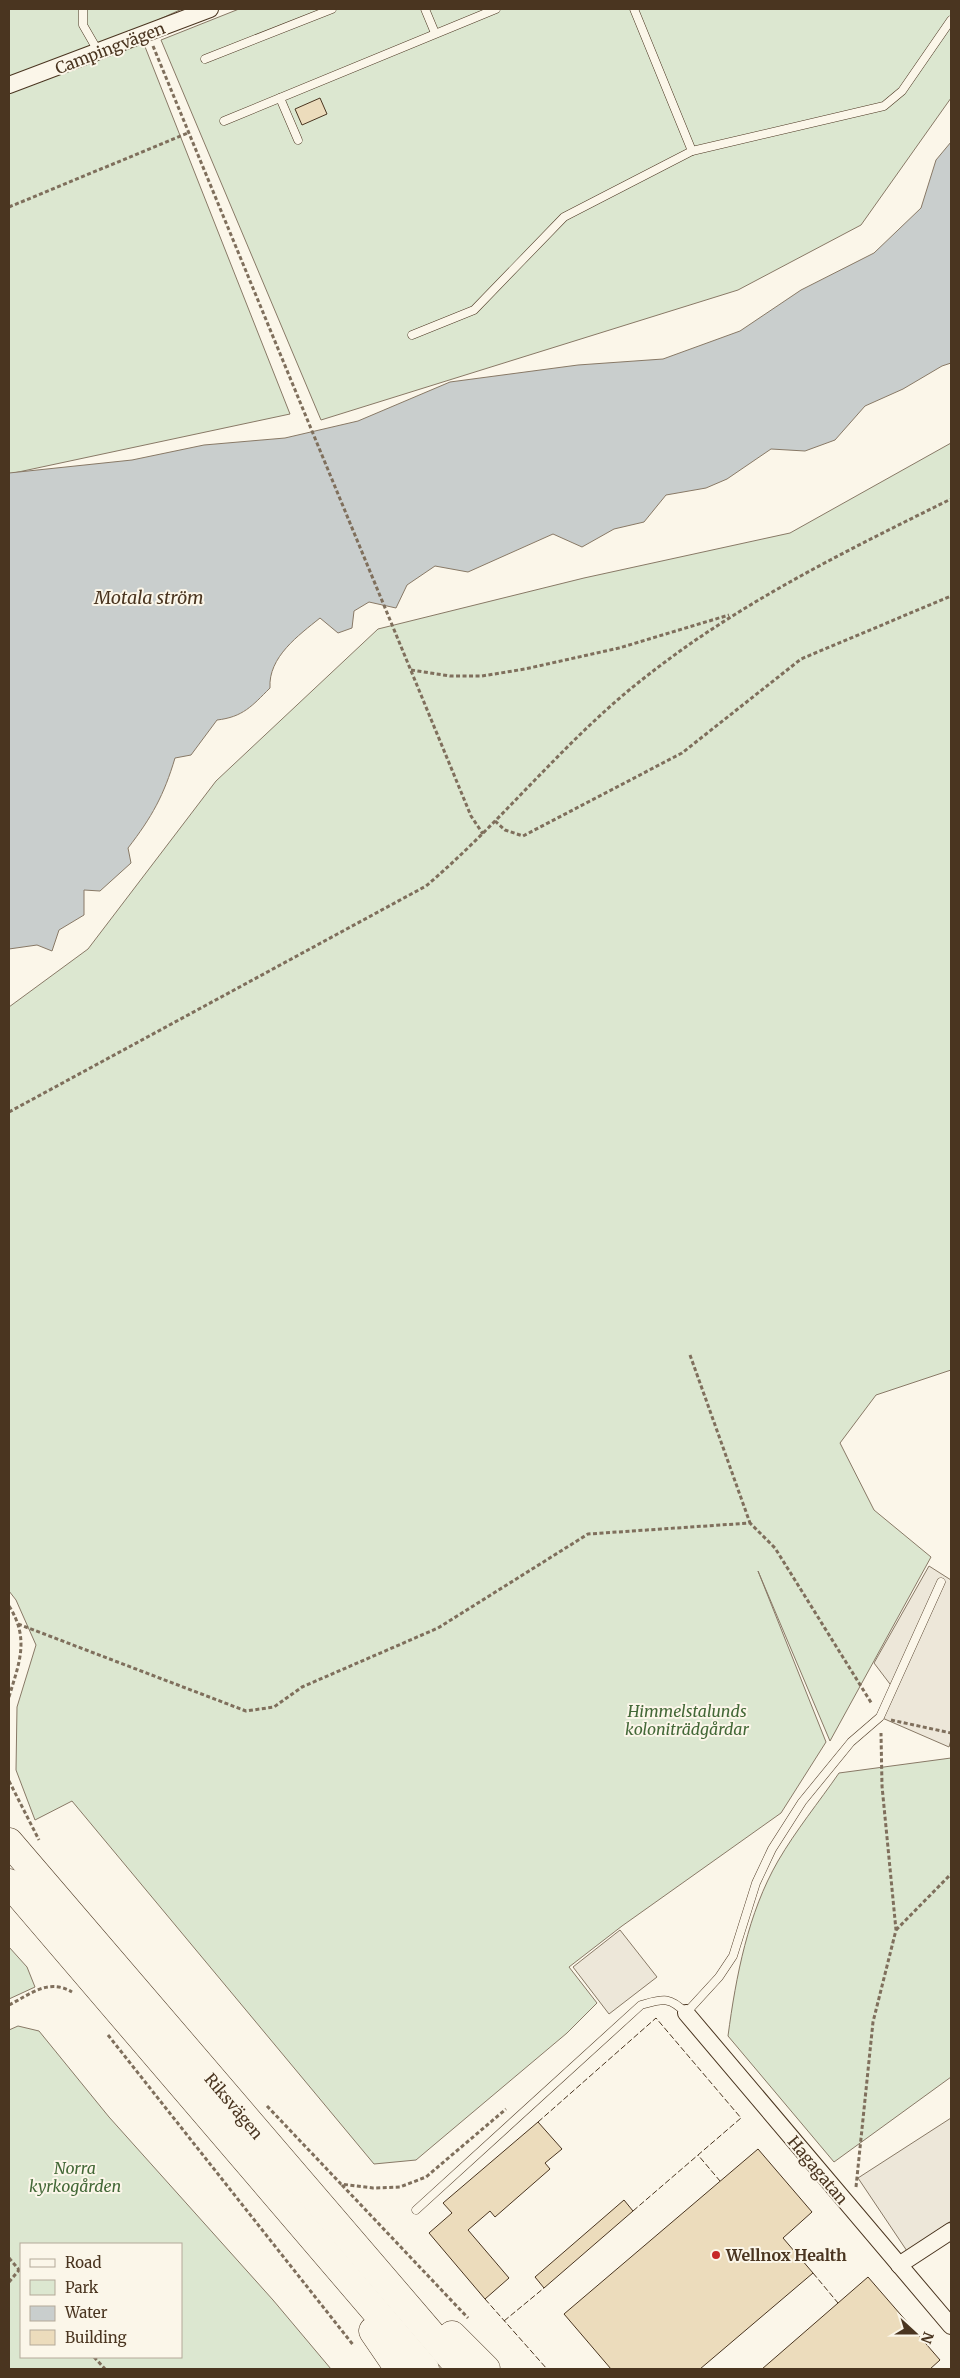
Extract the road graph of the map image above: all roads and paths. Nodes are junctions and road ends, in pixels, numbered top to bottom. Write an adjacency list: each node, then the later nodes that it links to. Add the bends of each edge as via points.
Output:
1 (83, 9): 10 (lane, via 82,25)
2 (210, 9): 9 (street, Campingvägen)
3 (332, 9): 11 (lane)
4 (425, 9): 8 (lane)
5 (496, 9): 8 (lane)
6 (634, 9): 17 (lane)
7 (951, 20): 17 (lane, via 902,91 884,106)
8 (435, 33): 13 (lane)
9 (149, 34): 10 (street, Campingvägen); 15 (path)
10 (98, 51): 12 (street, Campingvägen)
11 (205, 59)
12 (9, 85)
13 (280, 98): 14 (lane); 16 (lane)
14 (224, 121)
15 (188, 133): 18 (path); 23 (path)
16 (298, 140)
17 (692, 151): 19 (lane, via 564,217 474,310)
18 (9, 208)
19 (412, 335)
20 (951, 499): 22 (path, via 820,564)
21 (951, 596): 24 (path, via 801,659 682,753 523,836 505,830)
22 (732, 614): 23 (path, via 619,648 525,669 482,676 450,676); 24 (path, via 647,676 573,741)
23 (411, 670): 25 (path, via 471,816)
24 (495, 821): 25 (path)
25 (483, 834): 26 (path, via 426,886)
26 (9, 1112)
27 (690, 1355): 28 (path)
28 (750, 1523): 31 (path, via 588,1534 438,1628 302,1687 274,1706 246,1711); 33 (path, via 775,1548)
29 (941, 1582): 33 (lane)
30 (9, 1606): 31 (path)
31 (18, 1624): 32 (path, via 22,1642)
32 (9, 1697)
33 (880, 1717): 34 (path); 40 (path, via 882,1786); 43 (lane, via 852,1742 802,1802 772,1849 756,1883 733,1956 719,1977)
34 (951, 1734)
35 (9, 1781): 37 (path)
36 (9, 1842): 47 (highway, Riksvägen)
37 (42, 1845)
38 (951, 1874): 40 (path)
39 (9, 1883): 51 (highway, Riksvägen)
40 (896, 1930): 50 (path, via 873,2022)
41 (75, 1994): 42 (path, via 62,1986 46,1986)
42 (9, 2005)
43 (686, 2013): 49 (lane, via 668,1999 641,2005); 50 (street, Hagagatan)
44 (105, 2032): 59 (path)
45 (262, 2101): 48 (path)
46 (511, 2104): 48 (path, via 426,2177 400,2186 373,2188)
47 (281, 2161): 64 (highway, Riksvägen); 65 (highway)
48 (341, 2184): 57 (path)
49 (416, 2210)
50 (853, 2211): 54 (street, Hagagatan)
51 (296, 2219): 62 (highway); 63 (highway, Riksvägen)
52 (951, 2231): 54 (street)
53 (9, 2258): 55 (path)
54 (899, 2265): 58 (street, Hagagatan)
55 (20, 2271): 56 (path)
56 (9, 2282)
57 (474, 2324)
58 (951, 2326)
59 (358, 2351)
60 (95, 2358): 61 (path)
61 (105, 2369)
62 (399, 2369)
63 (426, 2369)
64 (461, 2369)
65 (486, 2369)

